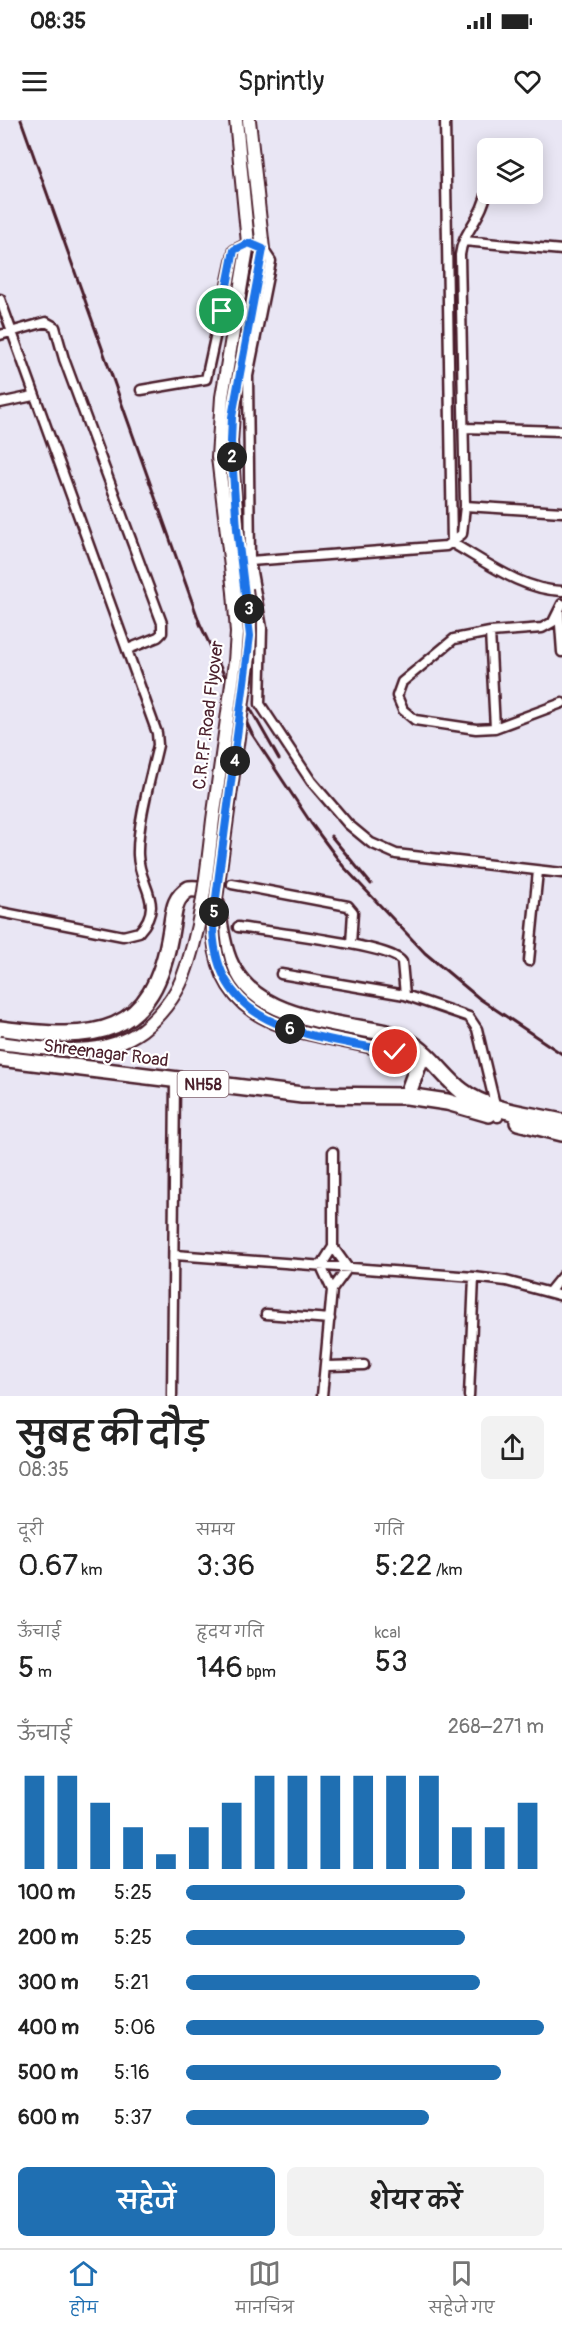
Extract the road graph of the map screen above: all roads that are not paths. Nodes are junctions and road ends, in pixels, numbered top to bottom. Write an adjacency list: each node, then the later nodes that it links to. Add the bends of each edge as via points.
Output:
1 (236, 120): 6 (main road, C.R.P.F.Road Flyover)
2 (249, 120): 7 (main road, C.R.P.F.Road Flyover)
3 (445, 120): 19 (street)
4 (484, 204): 5 (street)
5 (464, 241): 8 (street); 15 (street, via 460,255)
6 (249, 243): 7 (street); 12 (street, via 234,250 206,379); 38 (main road, C.R.P.F.Road Flyover, bridge, via 222,396 218,457 235,613 235,662 198,919 183,978 160,1013 141,1031 118,1042 72,1051)
7 (263, 249): 20 (street, via 271,261 248,376); 40 (main road, C.R.P.F.Road Flyover, bridge, via 234,400 231,442 237,529 250,621 249,657 213,921 217,950 229,986 241,1001 274,1024)
8 (562, 250)
9 (0, 299): 10 (street)
10 (11, 332): 11 (street); 13 (street); 24 (street, via 46,322 55,327 163,628 158,637)
11 (0, 335)
12 (141, 390)
13 (33, 396): 14 (street); 24 (street)
14 (0, 403)
15 (464, 428): 16 (street); 17 (street)
16 (562, 430)
17 (465, 506): 18 (street); 19 (street, via 465,529)
18 (562, 512)
19 (452, 543): 20 (street); 21 (street, via 522,583 546,591)
20 (250, 561): 28 (street, via 262,628 260,704 311,780 348,824 371,843 396,854)
21 (562, 591)
22 (560, 607): 23 (street, via 553,622 542,628); 25 (street)
23 (490, 632): 27 (street); 27 (street, via 454,639 402,682 397,696 403,710 415,720)
24 (128, 649): 31 (street, via 157,733 138,854 151,898 151,915 132,936)
25 (562, 652)
26 (562, 703): 27 (street)
27 (495, 728)
28 (538, 871): 29 (street); 34 (street)
29 (562, 873)
30 (232, 884): 33 (street, via 352,908)
31 (0, 912)
32 (238, 927): 33 (street)
33 (351, 944): 36 (street, via 399,957)
34 (530, 961)
35 (281, 974): 36 (street)
36 (405, 995): 44 (street, via 469,1017 473,1022)
37 (0, 1029): 41 (highway, Shreenagar Road / NH58, via 91,1034 130,1015 149,997 162,972 176,900 181,893 195,889 212,896 226,954 247,987 264,1001 301,1016 410,1042)
38 (0, 1043)
39 (0, 1058): 42 (highway, Shreenagar Road / NH58)
40 (413, 1060): 41 (main road, C.R.P.F.Road Flyover); 43 (highway)
41 (437, 1067): 44 (highway, Shreenagar Road / NH58, via 467,1095)
42 (175, 1081): 43 (highway, Shreenagar Road / NH58, via 302,1095); 49 (street)
43 (407, 1096): 44 (highway, Shreenagar Road / NH58)
44 (497, 1112): 45 (highway, Shreenagar Road / NH58); 46 (highway, Shreenagar Road / NH58)
45 (562, 1122)
46 (562, 1133)
47 (333, 1152): 48 (street)
48 (333, 1247): 50 (street); 51 (street)
49 (175, 1255): 50 (street); 61 (street)
50 (321, 1266): 51 (street); 54 (street)
51 (348, 1268): 53 (street); 54 (street)
52 (562, 1276): 55 (street)
53 (474, 1277): 55 (street); 63 (street)
54 (332, 1290): 58 (street)
55 (549, 1292): 56 (street)
56 (562, 1296)
57 (266, 1314): 58 (street)
58 (330, 1319): 60 (street)
59 (364, 1365): 60 (street)
60 (327, 1366): 62 (street)
61 (172, 1396)
62 (322, 1396)
63 (469, 1396)

